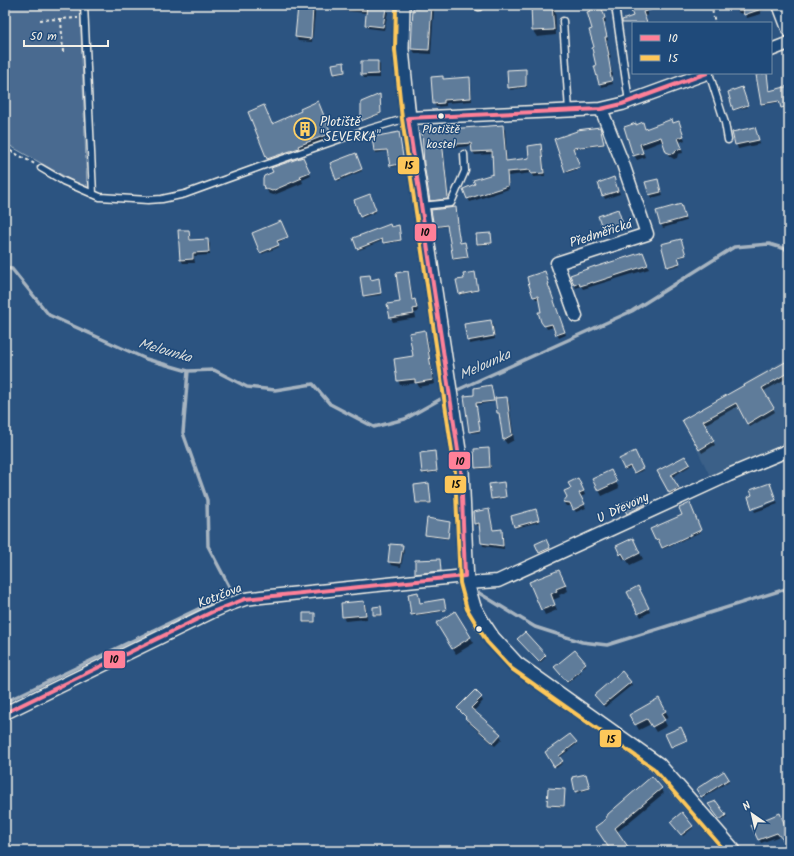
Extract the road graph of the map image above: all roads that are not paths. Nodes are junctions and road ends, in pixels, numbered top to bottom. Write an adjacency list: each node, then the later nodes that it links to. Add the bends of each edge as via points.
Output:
1 (84, 5): 18 (lane)
2 (402, 5): 14 (street, via 401,49)
3 (615, 5): 11 (lane)
4 (779, 5): 6 (street)
5 (563, 21): 13 (lane)
6 (789, 31)
7 (789, 44): 8 (street)
8 (772, 50)
9 (705, 74): 11 (street)
10 (708, 74): 15 (lane, via 725,122)
11 (629, 102): 12 (street)
12 (601, 109): 13 (street); 20 (street, Předměřická, via 647,234 558,263)
13 (569, 111): 14 (street)
14 (408, 118): 18 (lane, via 356,133 185,194 148,200 100,197); 19 (street)
15 (728, 140)
16 (464, 154): 19 (lane, via 465,171 451,203)
17 (41, 168): 18 (lane)
18 (93, 194)
19 (421, 206): 22 (street, via 461,470)
20 (576, 316)
21 (789, 450): 22 (street, U Dřevony, via 498,581)
22 (466, 580): 23 (street, Kotrčova, via 261,597 228,605); 24 (street, via 473,607 503,652 516,664 658,765)
23 (5, 713)
24 (732, 851)

